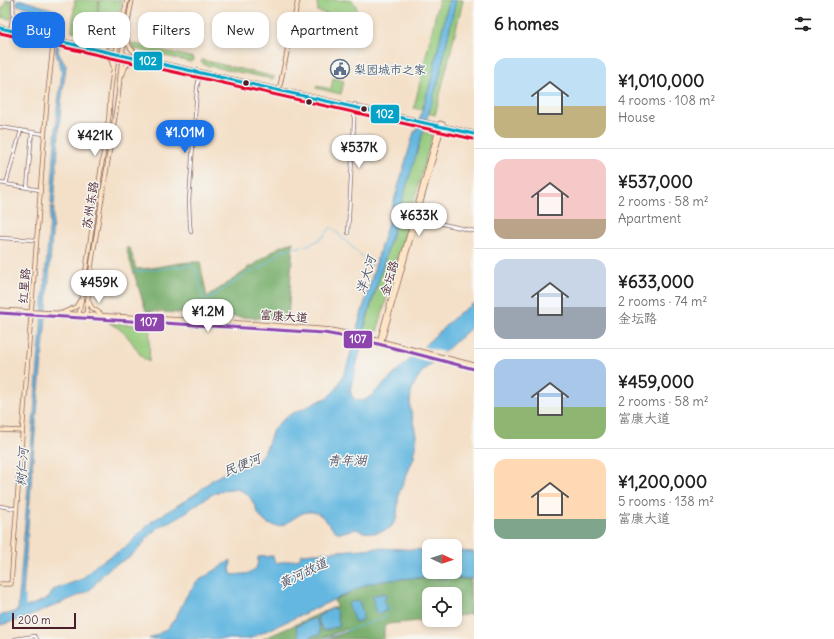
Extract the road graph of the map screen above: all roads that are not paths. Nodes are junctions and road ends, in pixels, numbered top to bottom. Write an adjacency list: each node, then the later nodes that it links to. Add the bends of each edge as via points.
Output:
1 (13, 0): 5 (street)
2 (127, 0): 6 (street, 苏州东路); 16 (street, via 118,37)
3 (132, 0): 7 (street, 苏州东路); 18 (street, via 127,40)
4 (298, 0): 21 (street)
5 (13, 12)
6 (124, 12)
7 (130, 12)
8 (0, 24): 9 (highway)
9 (12, 27)
10 (0, 28): 11 (highway)
11 (12, 30)
12 (65, 41): 16 (highway)
13 (53, 48): 29 (street, 红星路)
14 (120, 48): 17 (street, 苏州东路)
15 (122, 48): 17 (street, 苏州东路)
16 (101, 49): 17 (highway); 19 (street, via 111,60)
17 (120, 53): 18 (highway); 19 (street, 苏州东路); 23 (street, 苏州东路)
18 (139, 57): 20 (highway); 21 (highway); 23 (street, via 125,67)
19 (114, 69): 41 (street, 苏州东路)
20 (200, 72): 21 (highway); 37 (street, via 190,197)
21 (279, 91): 22 (highway)
22 (355, 106): 24 (highway); 38 (street)
23 (115, 112): 42 (street, 苏州东路)
24 (441, 125): 27 (highway); 30 (highway); 35 (street, 金坛路)
25 (0, 127): 26 (street)
26 (21, 130): 28 (street); 32 (street)
27 (474, 131)
28 (32, 132): 29 (street); 33 (street)
29 (45, 134): 34 (street, 红星路)
30 (474, 134)
31 (0, 183): 32 (street)
32 (6, 184): 33 (street)
33 (27, 188): 34 (street)
34 (41, 190): 40 (street, 红星路)
35 (415, 217): 36 (street); 50 (street, 金坛路)
36 (474, 231)
37 (191, 232)
38 (348, 233)
39 (0, 238): 40 (street)
40 (37, 240): 45 (street, 红星路)
41 (83, 293): 46 (street, via 76,307); 47 (street, 苏州东路)
42 (88, 294): 48 (street, 苏州东路); 49 (street, via 90,305 96,312)
43 (0, 310): 45 (street, 富康大道)
44 (0, 313): 45 (street, 富康大道)
45 (32, 313): 46 (street, 富康大道); 47 (street, 富康大道); 55 (street, 红星路)
46 (59, 313): 47 (street, 富康大道)
47 (79, 316): 48 (street, 富康大道)
48 (86, 316): 49 (street, 富康大道)
49 (107, 317): 50 (street, 富康大道, via 324,333)
50 (380, 343): 51 (street, 富康大道)
51 (437, 358): 52 (street); 53 (street)
52 (474, 365)
53 (474, 369)
54 (0, 430): 55 (street)
55 (22, 431): 57 (street, 红星路)
56 (0, 506): 57 (street)
57 (17, 509): 58 (street, 红星路, via 11,584)
58 (0, 584)
59 (15, 639): 60 (street, via 35,636)
60 (37, 639)

